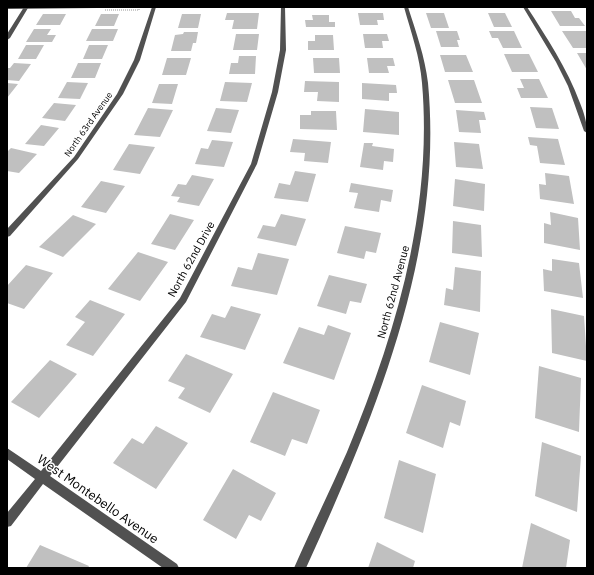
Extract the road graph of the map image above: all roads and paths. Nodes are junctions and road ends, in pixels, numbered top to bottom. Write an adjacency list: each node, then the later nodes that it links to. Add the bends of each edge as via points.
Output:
1 (97, 7): 7 (street)
2 (154, 7): 10 (street, North 63rd Avenue, via 137,60 120,94 76,158)
3 (283, 7): 12 (street, North 62nd Drive, via 283,50 267,122 254,164 183,300)
4 (406, 7): 15 (street, North 62nd Avenue, via 417,46 427,107 425,183 418,242 400,313 361,430)
5 (525, 7): 9 (street, via 571,86)
6 (7, 8): 7 (street)
7 (26, 8): 8 (street)
8 (7, 38)
9 (587, 131)
10 (7, 234)
11 (7, 453): 12 (street, West Montebello Avenue)
12 (44, 477): 13 (street, North 62nd Drive); 14 (street, West Montebello Avenue)
13 (7, 522)
14 (173, 568)
15 (300, 568)

